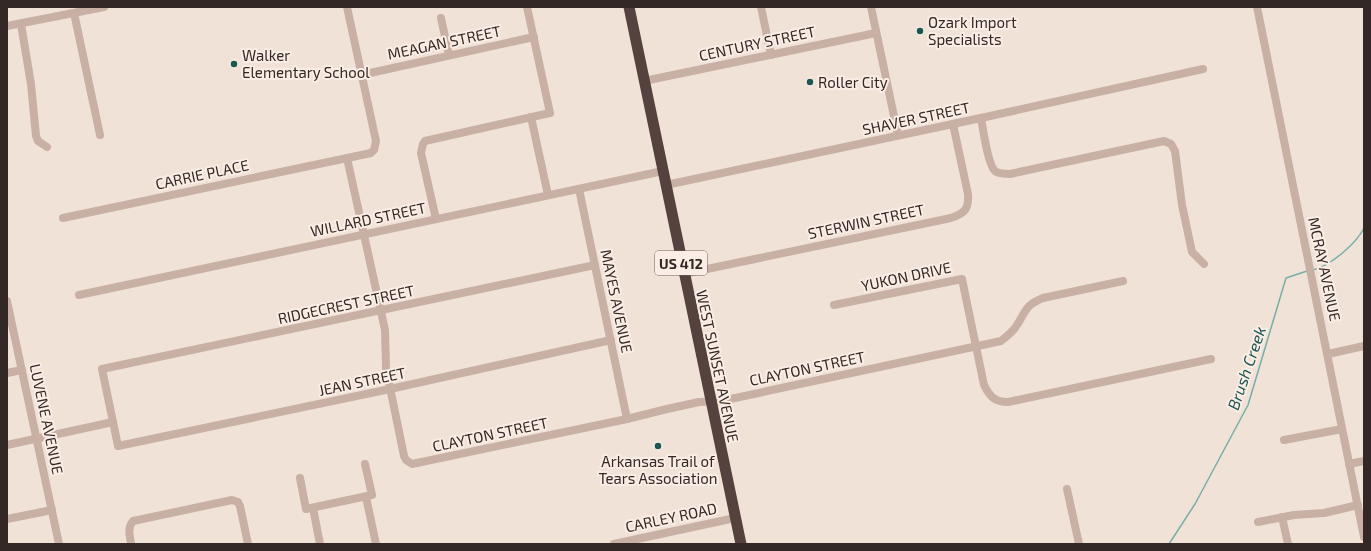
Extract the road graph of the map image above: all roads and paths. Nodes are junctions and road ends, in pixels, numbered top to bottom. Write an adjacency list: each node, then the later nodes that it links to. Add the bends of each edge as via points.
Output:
1 (104, 7): 8 (street)
2 (347, 7): 17 (street, CARRIE PLACE)
3 (527, 7): 13 (street)
4 (628, 7): 18 (highway, WEST SUNSET AVENUE / US 412)
5 (761, 7): 15 (street)
6 (871, 7): 12 (street)
7 (1257, 7): 44 (street, MCRAY AVENUE)
8 (74, 13): 10 (street); 22 (street)
9 (441, 18): 14 (street)
10 (21, 24): 11 (street); 24 (street, via 36,136 38,141)
11 (7, 26)
12 (876, 33): 15 (street, CENTURY STREET); 23 (street)
13 (534, 37): 14 (street, MEAGAN STREET); 19 (street, via 550,113)
14 (449, 55): 17 (street, MEAGAN STREET)
15 (771, 55): 18 (street, CENTURY STREET)
16 (1203, 69): 20 (street)
17 (361, 75): 25 (street, CARRIE PLACE, via 376,142 374,150 367,154)
18 (644, 81): 26 (highway, WEST SUNSET AVENUE / US 412)
19 (531, 117): 29 (street); 31 (street, via 429,139 423,144 421,153)
20 (981, 118): 21 (street, SHAVER STREET); 33 (street, SHAVER STREET, via 990,163 994,170 1001,174 1164,141 1171,144 1177,160 1182,205 1192,252)
21 (953, 124): 23 (street, SHAVER STREET); 35 (street, STERWIN STREET, via 968,194 966,209 960,215)
22 (100, 135)
23 (898, 136): 27 (street, SHAVER STREET)
24 (47, 146)
25 (347, 158): 30 (street, CARRIE PLACE); 32 (street)
26 (663, 171): 27 (highway, WEST SUNSET AVENUE / US 412); 28 (street, WILLARD STREET)
27 (666, 185): 35 (highway, WEST SUNSET AVENUE / US 412)
28 (579, 189): 29 (street, WILLARD STREET); 34 (street, MAYES AVENUE)
29 (548, 195): 31 (street, WILLARD STREET)
30 (63, 218)
31 (436, 219): 32 (street, WILLARD STREET)
32 (364, 235): 37 (street, WILLARD STREET); 40 (street)
33 (1204, 264)
34 (595, 265): 40 (street, RIDGECREST STREET); 41 (street, MAYES AVENUE)
35 (684, 274): 49 (highway, WEST SUNSET AVENUE / US 412)
36 (1123, 281): 42 (street, CLAYTON STREET, via 1036,301 1026,309 1016,327 1005,338)
37 (79, 295)
38 (7, 301): 46 (street, LUVENE AVENUE)
39 (834, 305): 42 (street, YUKON DRIVE, via 962,279)
40 (381, 311): 48 (street); 51 (street, RIDGECREST STREET, via 102,369)
41 (610, 340): 48 (street, JEAN STREET); 50 (street, MAYES AVENUE)
42 (976, 346): 45 (street, via 984,385 993,399 1000,402); 49 (street, CLAYTON STREET)
43 (1364, 346): 44 (street)
44 (1328, 354): 52 (street, MCRAY AVENUE)
45 (1211, 359)
46 (22, 370): 47 (street); 53 (street, LUVENE AVENUE)
47 (7, 373)
48 (390, 389): 50 (street, CLAYTON STREET, via 404,456 409,463 416,464); 51 (street, JEAN STREET, via 118,446)
49 (711, 402): 50 (street, CLAYTON STREET, via 699,402); 66 (highway, WEST SUNSET AVENUE / US 412)
50 (627, 419)
51 (113, 422): 53 (street)
52 (1342, 429): 54 (street); 58 (street, MCRAY AVENUE)
53 (37, 439): 55 (street); 64 (street, LUVENE AVENUE)
54 (1284, 440)
55 (7, 445)
56 (1364, 461): 58 (street)
57 (365, 464): 61 (street, via 372,495)
58 (1349, 464): 62 (street, MCRAY AVENUE)
59 (300, 478): 63 (street, via 306,509)
60 (1067, 489): 77 (street)
61 (366, 497): 63 (street); 74 (street)
62 (1358, 505): 65 (street, via 1324,513); 69 (street, MCRAY AVENUE)
63 (313, 508): 73 (street)
64 (52, 510): 67 (street); 70 (street, LUVENE AVENUE)
65 (1282, 517): 68 (street); 78 (street)
66 (735, 518): 75 (street, CARLEY ROAD); 76 (highway, WEST SUNSET AVENUE / US 412)
67 (7, 519)
68 (1258, 522)
69 (1364, 537)
70 (59, 544)
71 (131, 544): 72 (street, via 129,530 133,521 232,500 240,506)
72 (248, 544)
73 (320, 544)
74 (376, 544)
75 (614, 544)
76 (741, 544)
77 (1079, 544)
78 (1288, 544)

